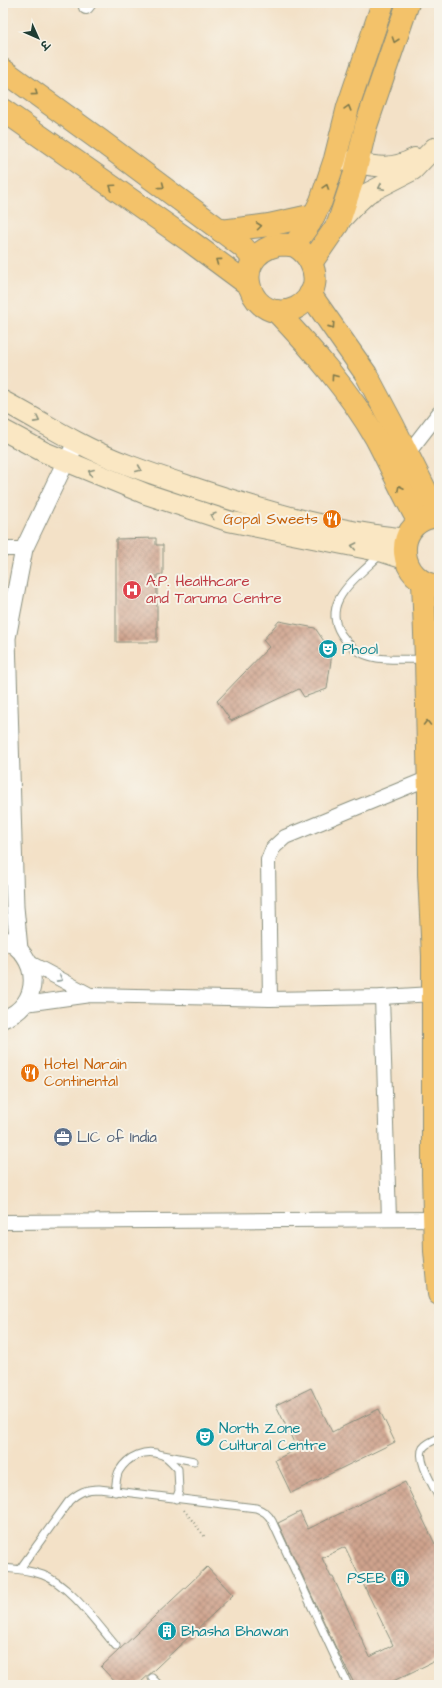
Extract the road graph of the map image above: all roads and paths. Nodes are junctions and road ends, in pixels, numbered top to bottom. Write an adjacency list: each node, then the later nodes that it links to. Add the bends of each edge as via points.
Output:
1 (383, 3): 6 (main road, one-way to 1, via 348,107)
2 (408, 3): 7 (main road, one-way to 7)
3 (3, 70): 10 (main road, one-way to 10)
4 (3, 110): 14 (main road, one-way to 4)
5 (437, 147): 7 (main road, via 392,168); 9 (main road, one-way to 9, via 413,170 368,193)
6 (335, 158): 7 (main road); 8 (main road, one-way to 6)
7 (356, 163): 9 (main road)
8 (314, 216): 10 (main road, one-way to 8); 11 (main road)
9 (338, 224): 13 (main road)
10 (221, 231): 12 (main road, via 243,247)
11 (294, 246): 12 (main road, via 277,244 262,250); 13 (main road, via 307,256)
12 (254, 259): 14 (main road, via 249,270)
13 (311, 263): 15 (main road, via 315,279)
14 (249, 285): 16 (main road, via 256,300)
15 (310, 294): 16 (main road, via 296,308); 21 (main road, one-way to 21, via 366,374)
16 (276, 311): 23 (main road, one-way to 16, via 376,438 360,412 330,371)
17 (3, 401): 20 (main road, one-way to 20)
18 (439, 413): 21 (street)
19 (3, 430): 22 (main road)
20 (78, 443): 22 (street); 23 (main road, one-way to 23, via 151,474 286,516 376,536)
21 (408, 453): 23 (main road)
22 (66, 461): 25 (street); 26 (main road, one-way to 22, via 228,521 146,494)
23 (422, 530): 26 (main road); 27 (main road, via 409,568 415,576)
24 (3, 549): 25 (street)
25 (24, 549): 28 (street)
26 (383, 552): 29 (lane, via 338,600 334,612 336,626 351,647 361,654 382,659)
27 (431, 584): 29 (main road)
28 (5, 638): 31 (street)
29 (426, 658): 30 (main road, one-way to 29)
30 (429, 778): 36 (main road); 39 (street, via 285,837 272,848 268,860)
31 (15, 907): 32 (street); 34 (street)
32 (3, 930)
33 (3, 939): 34 (street)
34 (19, 949): 35 (street)
35 (30, 963): 37 (street, one-way to 37); 40 (street, via 33,978)
36 (433, 994): 38 (street); 42 (main road)
37 (90, 995): 39 (street); 40 (street)
38 (382, 997): 39 (street); 43 (street)
39 (270, 999)
40 (25, 1004): 41 (street, via 11,1016)
41 (3, 1019)
42 (434, 1219): 43 (street); 45 (main road)
43 (389, 1220): 44 (street)
44 (3, 1222)
45 (439, 1294)
46 (439, 1438): 50 (lane, via 424,1447 421,1453 422,1462)
47 (163, 1455): 48 (lane); 49 (lane, via 146,1452 126,1462 118,1472); 51 (lane, via 178,1470 179,1491)
48 (194, 1461)
49 (115, 1492): 51 (lane); 54 (lane, via 87,1489 77,1493)
50 (439, 1498)
51 (176, 1499): 52 (path); 58 (lane, via 256,1508 268,1516)
52 (205, 1537)
53 (3, 1568): 54 (lane)
54 (20, 1569): 55 (lane, via 42,1574 56,1581)
55 (116, 1646)
56 (152, 1678): 57 (lane)
57 (159, 1685)
58 (348, 1685)

